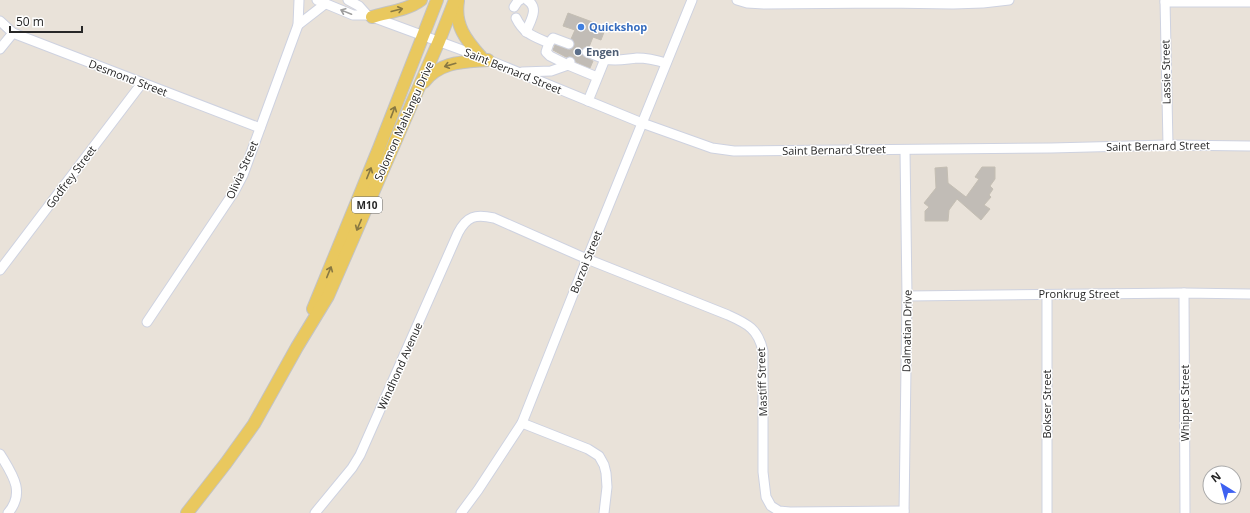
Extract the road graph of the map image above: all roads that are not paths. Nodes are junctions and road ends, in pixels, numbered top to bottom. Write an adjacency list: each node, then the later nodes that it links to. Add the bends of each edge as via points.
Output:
1 (299, 0): 18 (street, Olivia Street)
2 (348, 0): 15 (street)
3 (421, 0): 15 (main road, one-way to 3, via 414,5)
4 (437, 0): 21 (main road, Solomon Mahlangu Drive / M10)
5 (455, 0): 22 (main road, Solomon Mahlangu Drive)
6 (458, 0): 27 (main road, via 456,11 461,30 469,43)
7 (527, 0): 19 (street, via 532,4 534,12)
8 (692, 0): 30 (street, Borzoi Street)
9 (737, 0): 11 (street, via 764,4)
10 (1009, 0): 11 (street, via 953,4)
11 (885, 1)
12 (1165, 1): 14 (street); 38 (street, Lassie Street)
13 (321, 2): 15 (street, one-way to 13, via 354,15); 18 (street)
14 (1250, 2)
15 (370, 16): 21 (street, Saint Bernard Street)
16 (516, 18): 19 (street)
17 (0, 21): 20 (street, Desmond Street)
18 (298, 25): 37 (street, Olivia Street)
19 (526, 32): 23 (street)
20 (13, 33): 25 (street); 33 (street, Desmond Street)
21 (423, 36): 22 (street, Saint Bernard Street); 49 (main road, Solomon Mahlangu Drive / M10, one-way to 21)
22 (439, 41): 27 (street, Saint Bernard Street); 34 (main road, Solomon Mahlangu Drive / M10)
23 (549, 42): 24 (street, via 555,38); 29 (street, via 546,49 548,55)
24 (569, 44)
25 (0, 49)
26 (588, 52): 28 (street)
27 (485, 58): 31 (street, Saint Bernard Street); 34 (main road, one-way to 34, via 451,64 433,72)
28 (605, 59): 30 (street, via 614,61 644,58); 32 (street)
29 (569, 63): 31 (street, via 551,71); 32 (street)
30 (666, 63): 36 (street, Borzoi Street)
31 (519, 72): 35 (street, Saint Bernard Street)
32 (597, 77): 35 (street)
33 (142, 83): 37 (street, Desmond Street); 43 (street, Godfrey Street)
34 (413, 100): 49 (main road, Solomon Mahlangu Drive / M10, one-way to 49, via 328,296)
35 (588, 101): 36 (street, Saint Bernard Street)
36 (642, 123): 40 (street, Saint Bernard Street, via 720,150); 42 (street, Borzoi Street)
37 (260, 128): 48 (street, Olivia Street, via 234,192)
38 (1168, 145): 39 (street, Saint Bernard Street); 40 (street, Saint Bernard Street)
39 (1250, 146)
40 (905, 150): 47 (street, Dalmatian Drive)
41 (475, 216): 42 (street, Mastiff Street, via 494,218); 55 (street, Windhond Avenue, via 462,224 360,455)
42 (587, 259): 50 (street, Borzoi Street); 52 (street, Mastiff Street, via 739,320 758,334 763,351 764,488 771,506 779,511 790,512)
43 (0, 270)
44 (1047, 294): 45 (street, Pronkrug Street); 47 (street, Pronkrug Street); 58 (street, Bokser Street)
45 (1184, 294): 46 (street, Pronkrug Street); 59 (street, Whippet Street)
46 (1250, 294)
47 (907, 296): 52 (street, Dalmatian Drive)
48 (147, 322)
49 (297, 347): 54 (main road, Solomon Mahlangu Drive, via 254,424)
50 (522, 423): 56 (street, Borzoi Street); 57 (street, via 588,449 599,456 606,473)
51 (0, 454): 53 (street, via 14,477 17,488 15,502)
52 (904, 512)
53 (8, 513)
54 (186, 513)
55 (316, 513)
56 (461, 513)
57 (604, 513)
58 (1047, 513)
59 (1185, 513)

